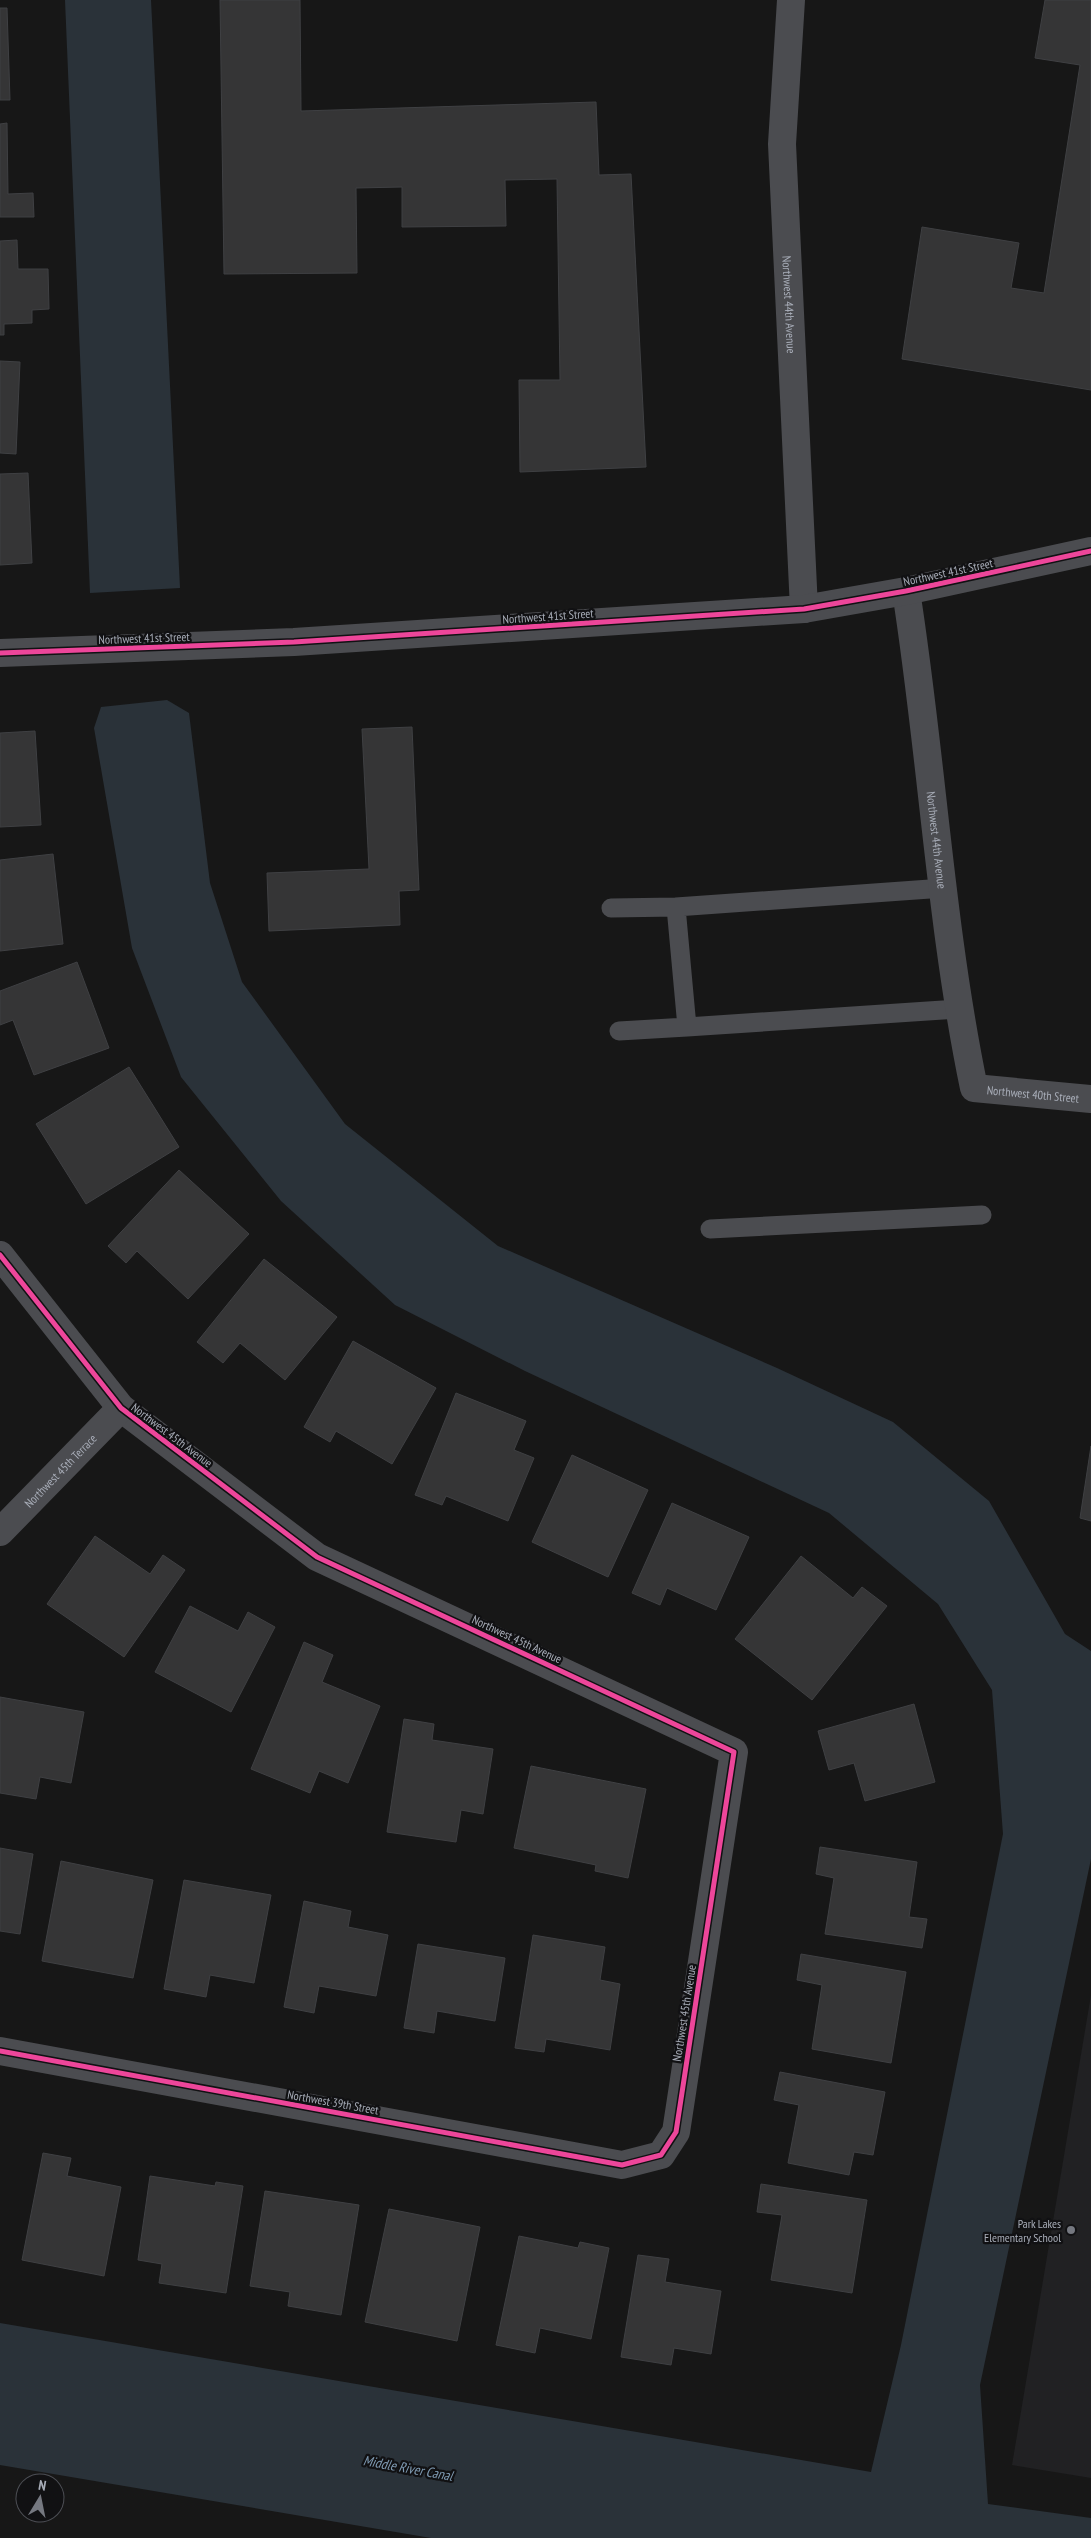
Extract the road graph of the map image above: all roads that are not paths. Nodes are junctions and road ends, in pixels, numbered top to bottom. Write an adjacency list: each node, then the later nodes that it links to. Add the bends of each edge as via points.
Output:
1 (791, 0): 4 (street, Northwest 44th Avenue, via 782,144)
2 (1091, 551): 3 (street, Northwest 41st Street)
3 (906, 591): 4 (street, Northwest 41st Street); 6 (street, Northwest 44th Avenue)
4 (804, 609): 5 (street, Northwest 41st Street, via 294,642)
5 (0, 653)
6 (944, 888): 7 (lane); 9 (street, Northwest 44th Avenue)
7 (676, 907): 8 (lane); 10 (lane)
8 (611, 908)
9 (958, 1008): 10 (lane); 12 (street, Northwest 44th Avenue)
10 (687, 1026): 11 (lane)
11 (618, 1031)
12 (974, 1088): 13 (street, Northwest 40th Street)
13 (1091, 1099)
14 (982, 1215): 15 (lane)
15 (710, 1229)
16 (0, 1255): 17 (street, Northwest 45th Avenue)
17 (121, 1408): 18 (street, Northwest 45th Terrace); 20 (street, Northwest 45th Avenue, via 317,1557 734,1752 676,2132)
18 (0, 1532)
19 (0, 2051): 20 (street, Northwest 39th Street, via 622,2165)
20 (661, 2155)

